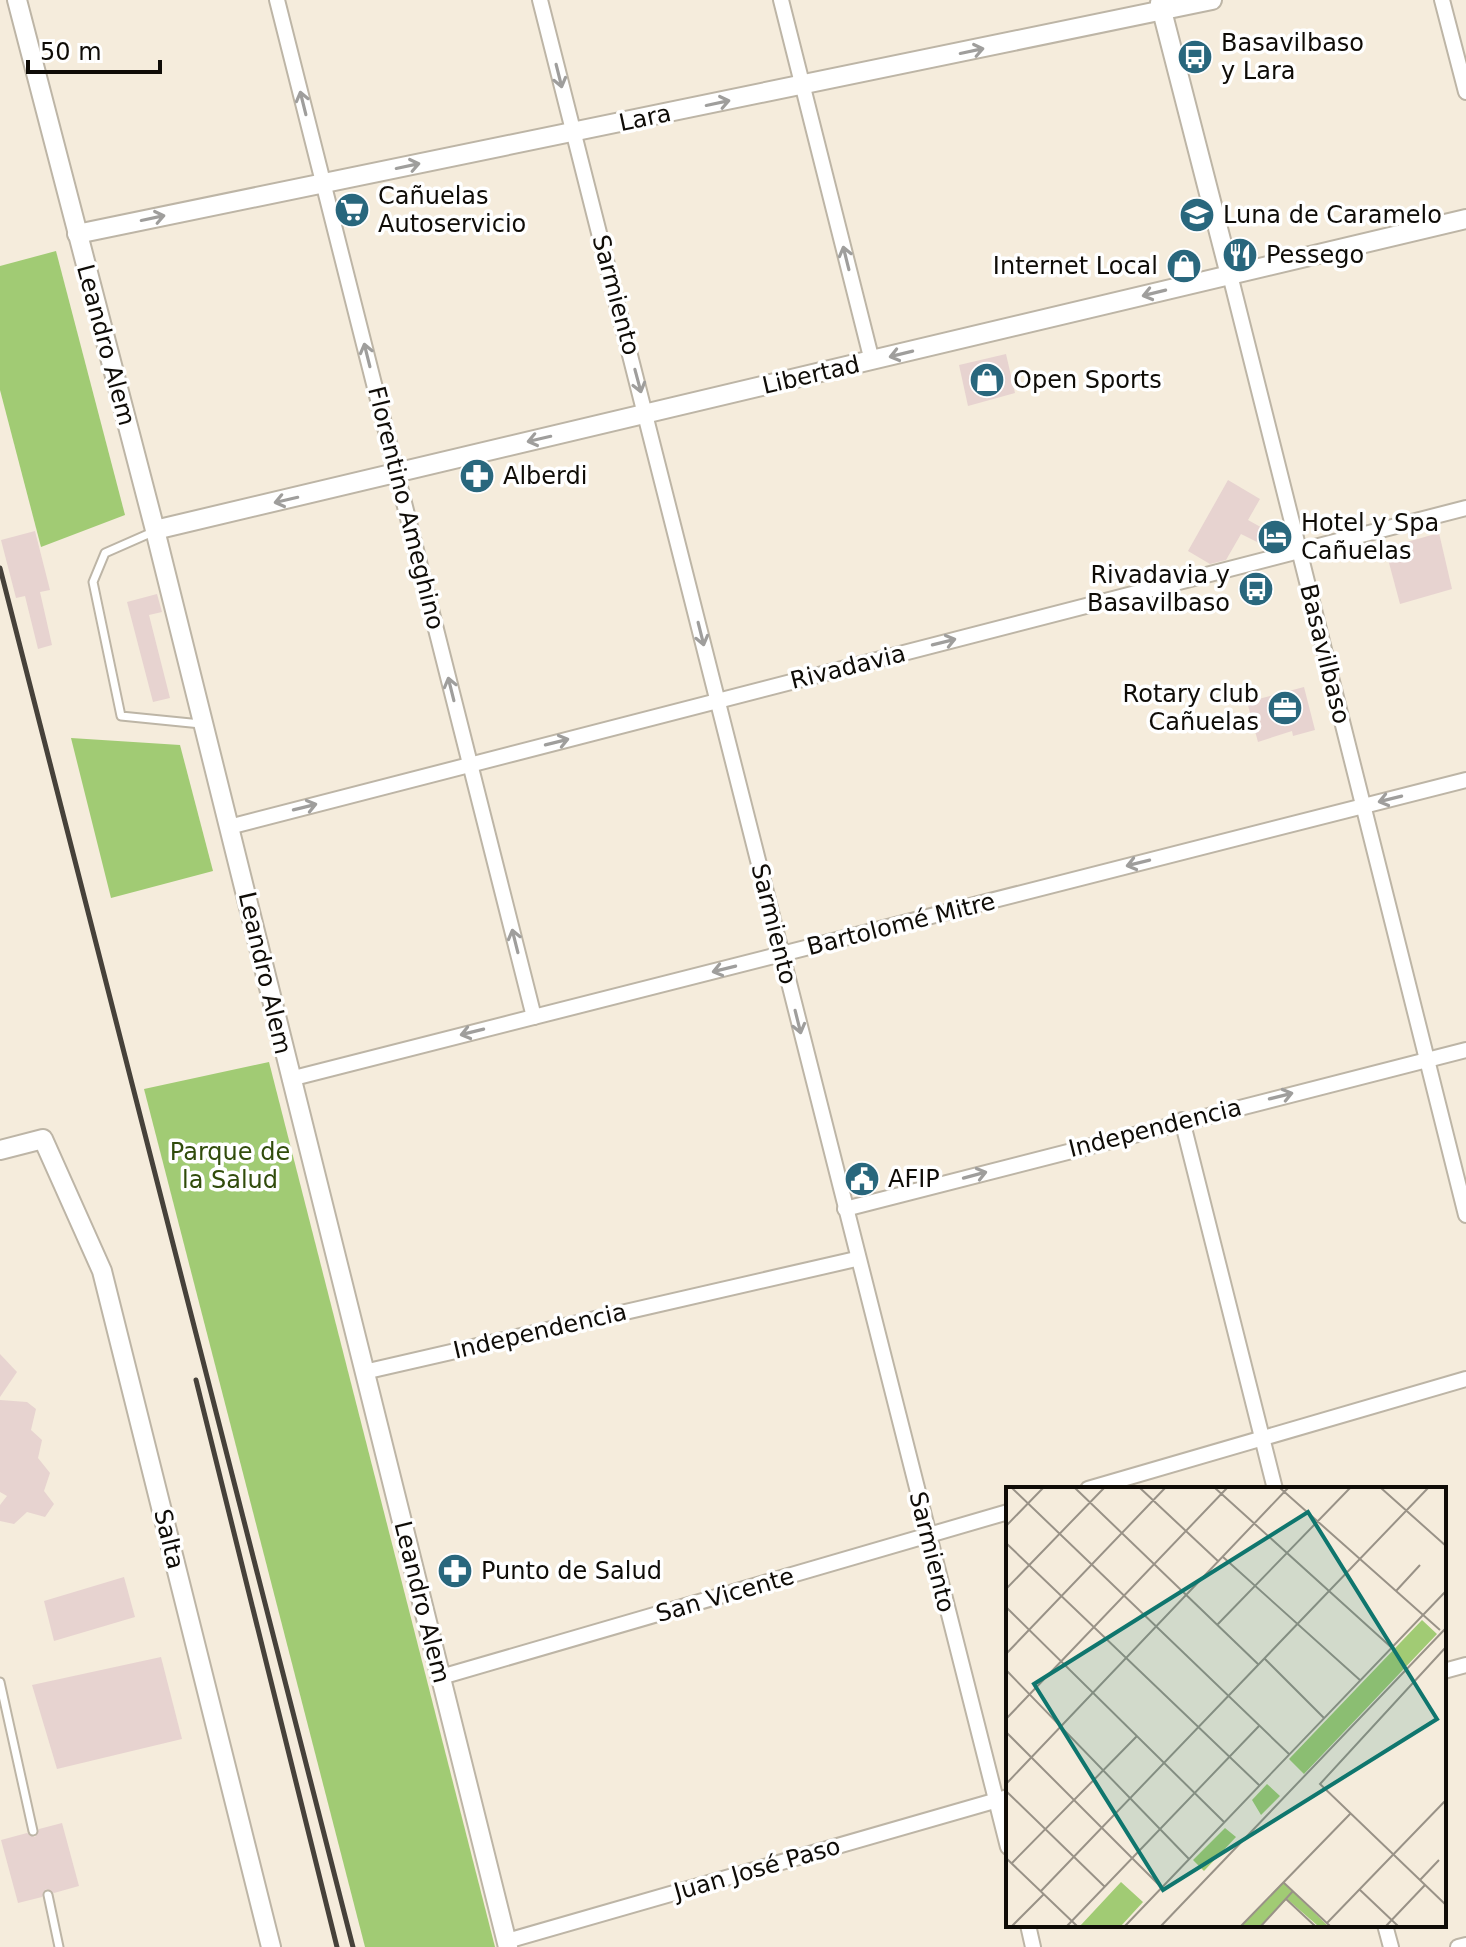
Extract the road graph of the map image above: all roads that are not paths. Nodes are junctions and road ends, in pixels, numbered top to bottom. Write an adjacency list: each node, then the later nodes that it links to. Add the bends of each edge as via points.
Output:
1 (277, 0): 11 (street, Florentino Ameghino, one-way to 1)
2 (540, 0): 10 (street, Sarmiento, one-way to 10)
3 (781, 0): 8 (street)
4 (1212, 0): 7 (street, Lara)
5 (1442, 0): 9 (street)
6 (23, 1): 13 (street, Leandro Alem)
7 (1160, 6): 8 (street, Lara, one-way to 7); 14 (street, Basavilbaso)
8 (802, 86): 10 (street, Lara, one-way to 8); 15 (street, one-way to 8)
9 (1466, 92)
10 (573, 132): 11 (street, Lara, one-way to 10); 16 (street, Sarmiento, one-way to 16)
11 (323, 183): 13 (street, Lara, one-way to 11); 17 (street, Florentino Ameghino, one-way to 11)
12 (1466, 219): 14 (street, Libertad)
13 (77, 234): 19 (street, Leandro Alem)
14 (1230, 275): 15 (street, Libertad, one-way to 15); 20 (street, Basavilbaso)
15 (872, 361): 16 (street, Libertad)
16 (647, 414): 17 (street, Libertad, one-way to 17); 21 (street, Sarmiento, one-way to 21)
17 (397, 473): 19 (street, Libertad, one-way to 19); 23 (street, Florentino Ameghino, one-way to 17)
18 (1466, 508): 20 (street, Rivadavia)
19 (155, 530): 22 (street, Leandro Alem); 22 (lane, via 105,553 93,582 121,716)
20 (1298, 551): 21 (street, Rivadavia, one-way to 20); 25 (street, Basavilbaso)
21 (718, 701): 23 (street, Rivadavia, one-way to 21); 27 (street, Sarmiento)
22 (203, 724): 26 (street, Leandro Alem)
23 (471, 765): 26 (street, Rivadavia, one-way to 23); 28 (street, Florentino Ameghino, one-way to 23)
24 (1466, 780): 25 (street, Bartolomé Mitre, one-way to 25)
25 (1363, 806): 27 (street, Bartolomé Mitre, one-way to 27); 30 (street, Basavilbaso)
26 (229, 827): 31 (street, Leandro Alem)
27 (781, 954): 28 (street, Bartolomé Mitre, one-way to 28); 34 (street, Sarmiento, one-way to 34)
28 (534, 1017): 31 (street, Bartolomé Mitre, one-way to 31)
29 (1466, 1050): 30 (street, Independencia)
30 (1427, 1060): 32 (street, Independencia, one-way to 30); 35 (street, Basavilbaso)
31 (290, 1079): 37 (street, Leandro Alem)
32 (1182, 1120): 34 (street, Independencia, one-way to 32); 39 (street)
33 (0, 1150): 57 (street, Salta, via 43,1139 102,1271)
34 (845, 1209): 36 (street, Sarmiento)
35 (1466, 1215)
36 (856, 1259): 37 (street, Independencia); 43 (street, Sarmiento)
37 (364, 1372): 46 (street, Leandro Alem)
38 (1466, 1379): 39 (street)
39 (1262, 1438): 40 (street); 41 (street)
40 (1095, 1487)
41 (1274, 1487)
42 (1006, 1513): 43 (street, San Vicente)
43 (928, 1535): 46 (street, San Vicente); 48 (street, Sarmiento)
44 (1466, 1665): 45 (street)
45 (1446, 1670)
46 (441, 1677): 54 (street, Leandro Alem)
47 (0, 1682): 49 (lane)
48 (1002, 1798): 50 (street, Sarmiento); 54 (street, Juan José Paso)
49 (33, 1831)
50 (1006, 1831)
51 (48, 1895): 56 (lane)
52 (1028, 1927): 58 (street)
53 (1386, 1927): 59 (street)
54 (507, 1944)
55 (1466, 1945): 60 (street)
56 (59, 1947)
57 (271, 1947)
58 (1033, 1947)
59 (1391, 1947)
60 (1458, 1947)

